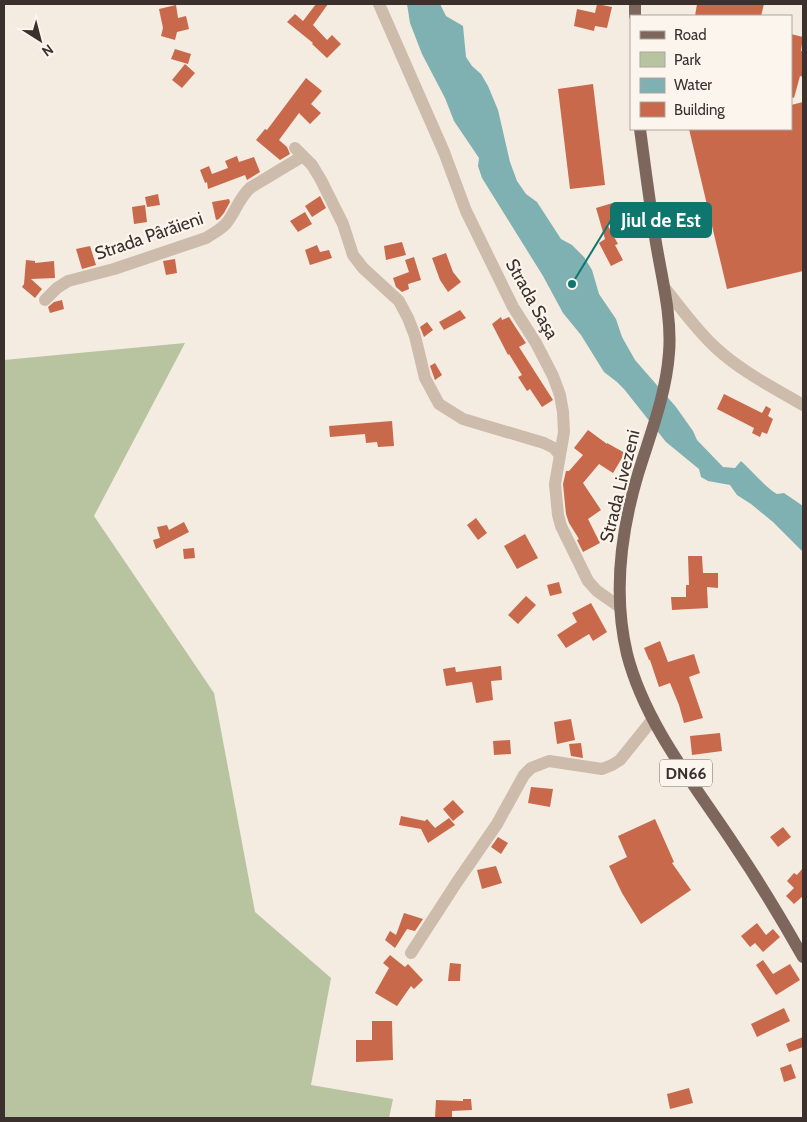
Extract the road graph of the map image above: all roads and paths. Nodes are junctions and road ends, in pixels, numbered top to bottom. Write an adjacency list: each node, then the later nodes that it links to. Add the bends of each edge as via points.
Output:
1 (379, 4): 6 (street, Strada Saşa, via 444,152 466,211 513,307 553,376 563,412)
2 (640, 130): 3 (main road, Strada Livezeni / DN66)
3 (664, 287): 5 (street, via 717,349 740,368); 7 (main road, Strada Livezeni / DN66, via 670,332 666,375 637,476 622,553)
4 (45, 300): 6 (street, Strada Pârăieni, via 68,281 145,259 212,234 227,223 250,188 299,152 321,180 354,255 363,268 399,301 415,336 425,378 439,404 463,419 544,443)
5 (803, 405)
6 (560, 455): 7 (street, Strada Saşa, via 555,484 561,526 588,581 597,592)
7 (620, 607): 8 (main road, Strada Livezeni / DN66, via 628,655)
8 (653, 719): 9 (street, via 620,760 612,765 602,769 549,761 524,774 497,824); 10 (main road, Strada Livezeni / DN66)
9 (411, 954)
10 (803, 957)

